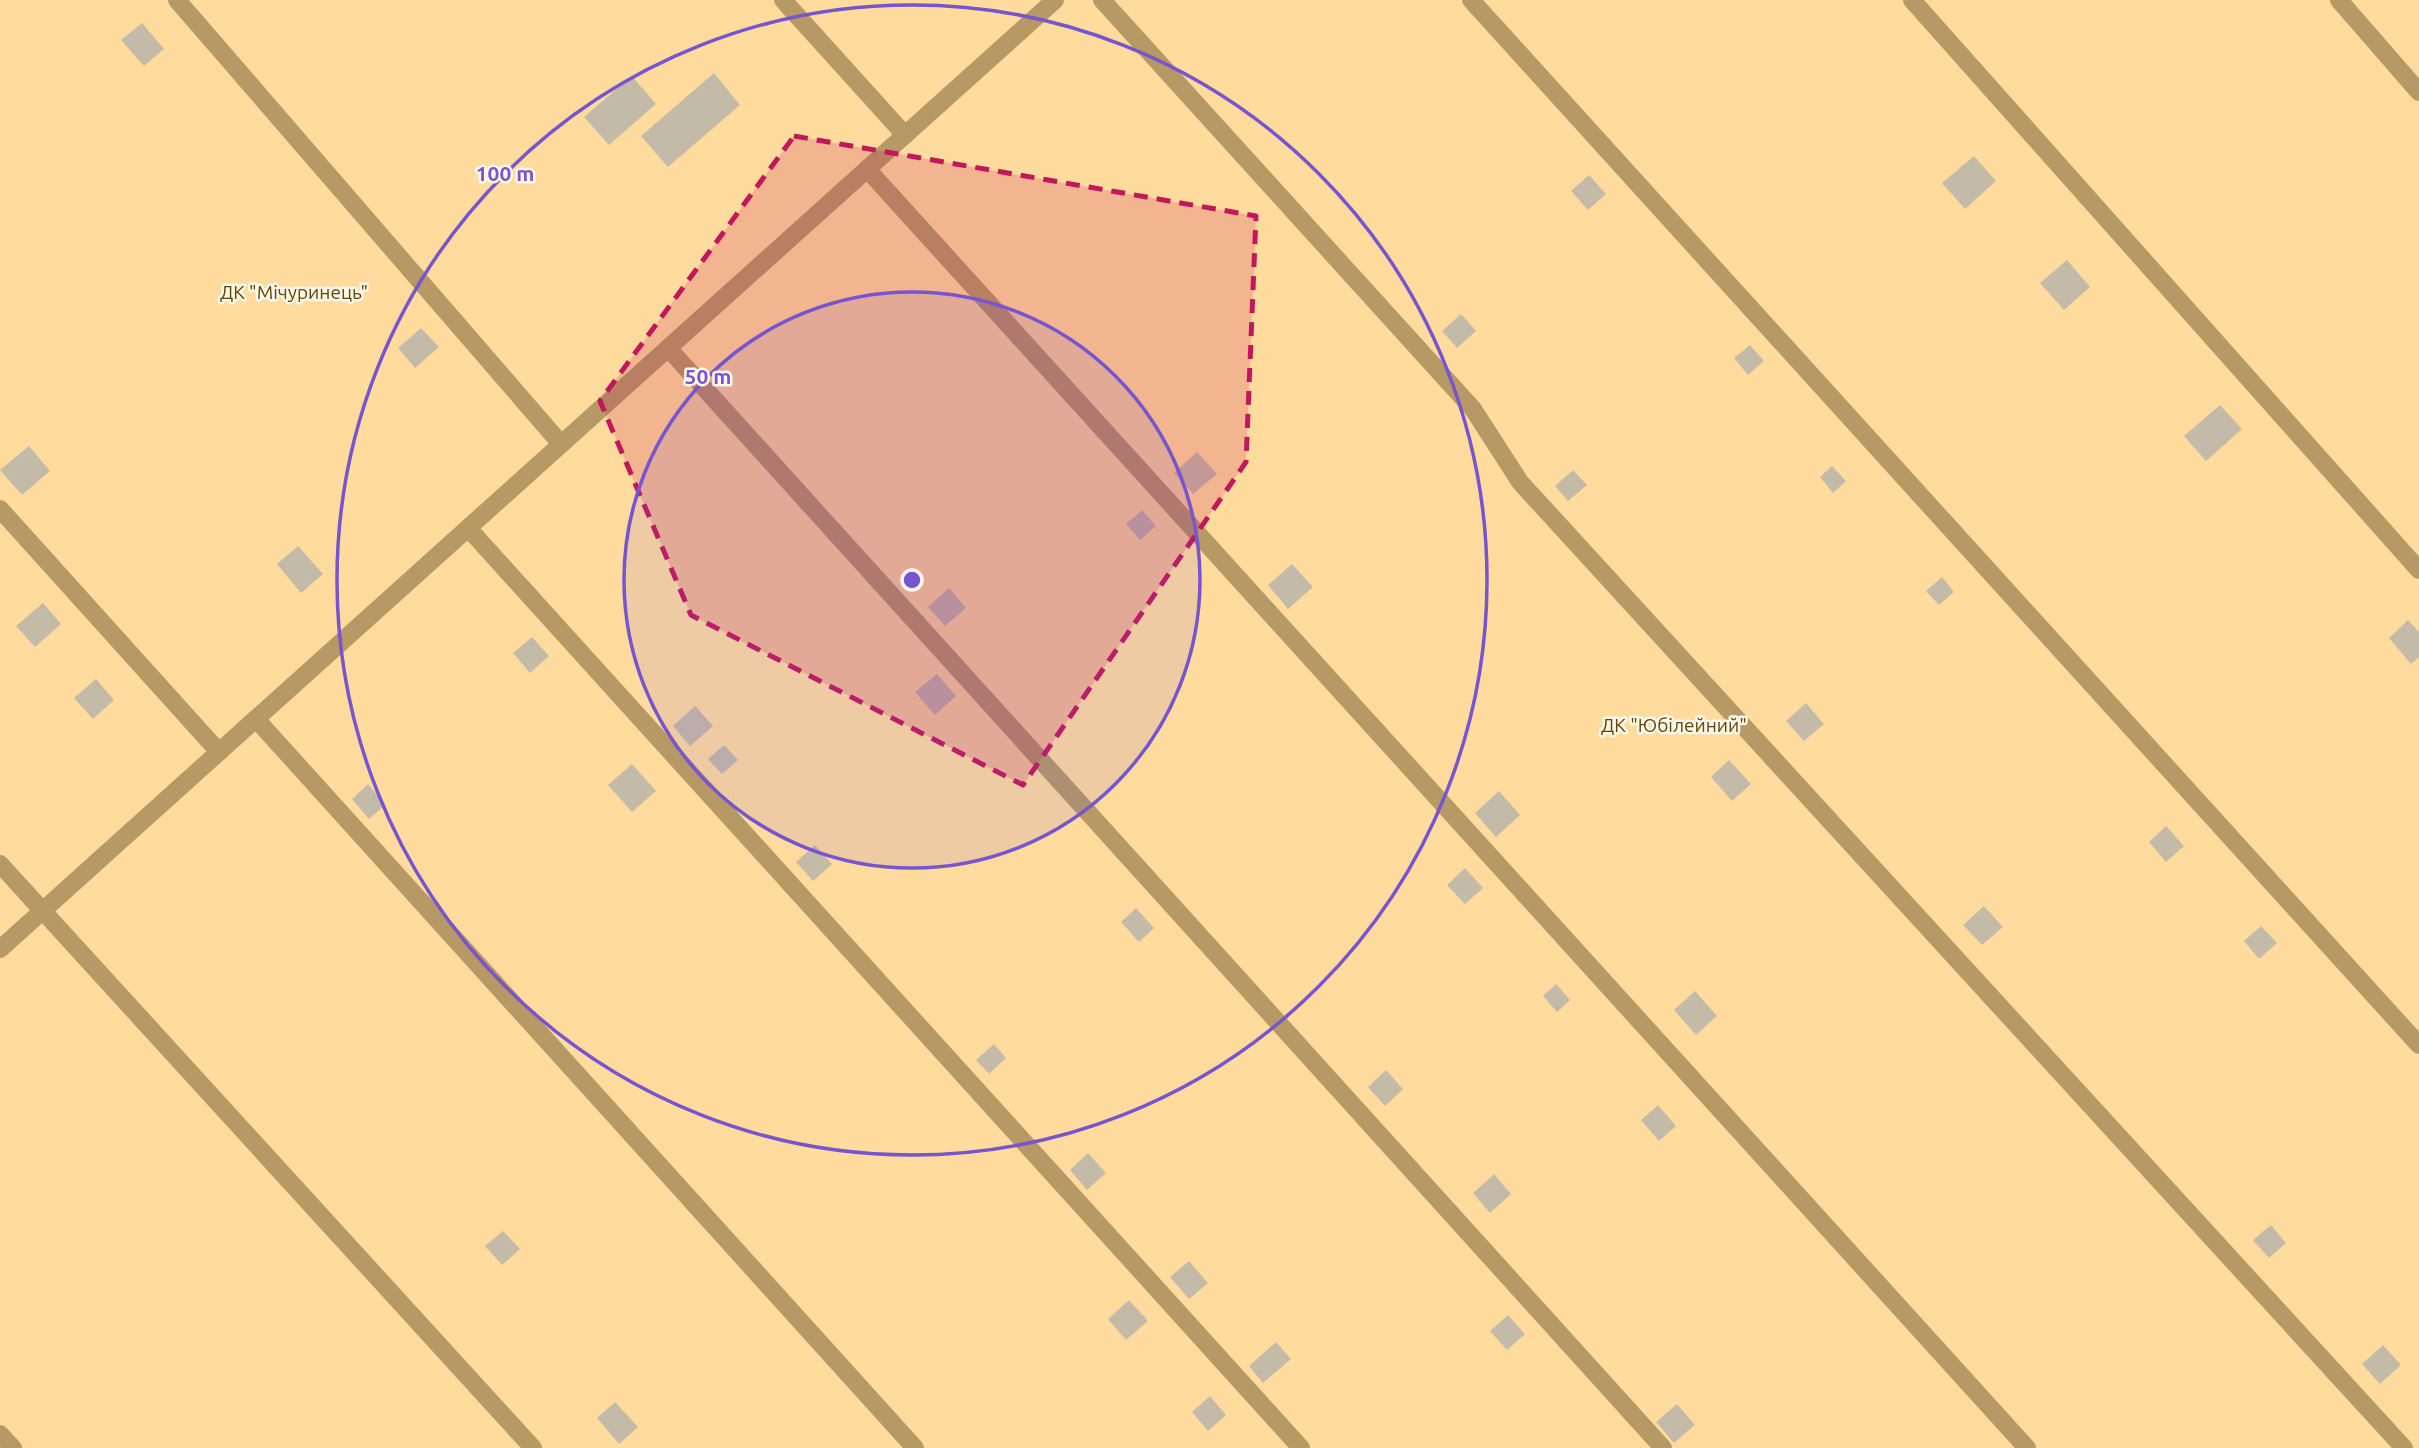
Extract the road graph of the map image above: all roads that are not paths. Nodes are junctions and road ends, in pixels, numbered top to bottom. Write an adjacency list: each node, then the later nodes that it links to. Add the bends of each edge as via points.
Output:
1 (177, 0): 12 (lane)
2 (783, 0): 9 (lane)
3 (1055, 0): 9 (lane)
4 (1102, 0): 29 (lane, via 1473,409 1520,482)
5 (1471, 0): 21 (lane)
6 (1912, 0): 15 (lane)
7 (2339, 0): 8 (lane)
8 (2419, 92)
9 (905, 135): 10 (lane)
10 (867, 169): 11 (lane); 28 (lane)
11 (668, 348): 12 (lane); 27 (lane)
12 (561, 444): 14 (lane)
13 (0, 509): 17 (lane)
14 (468, 528): 16 (lane); 26 (lane)
15 (2419, 570)
16 (256, 719): 17 (lane); 25 (lane)
17 (219, 752): 19 (lane)
18 (0, 864): 19 (lane)
19 (43, 911): 20 (lane); 24 (lane)
20 (0, 949)
21 (2419, 1045)
22 (0, 1434): 23 (lane)
23 (13, 1448)
24 (533, 1448)
25 (915, 1448)
26 (1301, 1448)
27 (1663, 1448)
28 (2027, 1448)
29 (2404, 1448)

